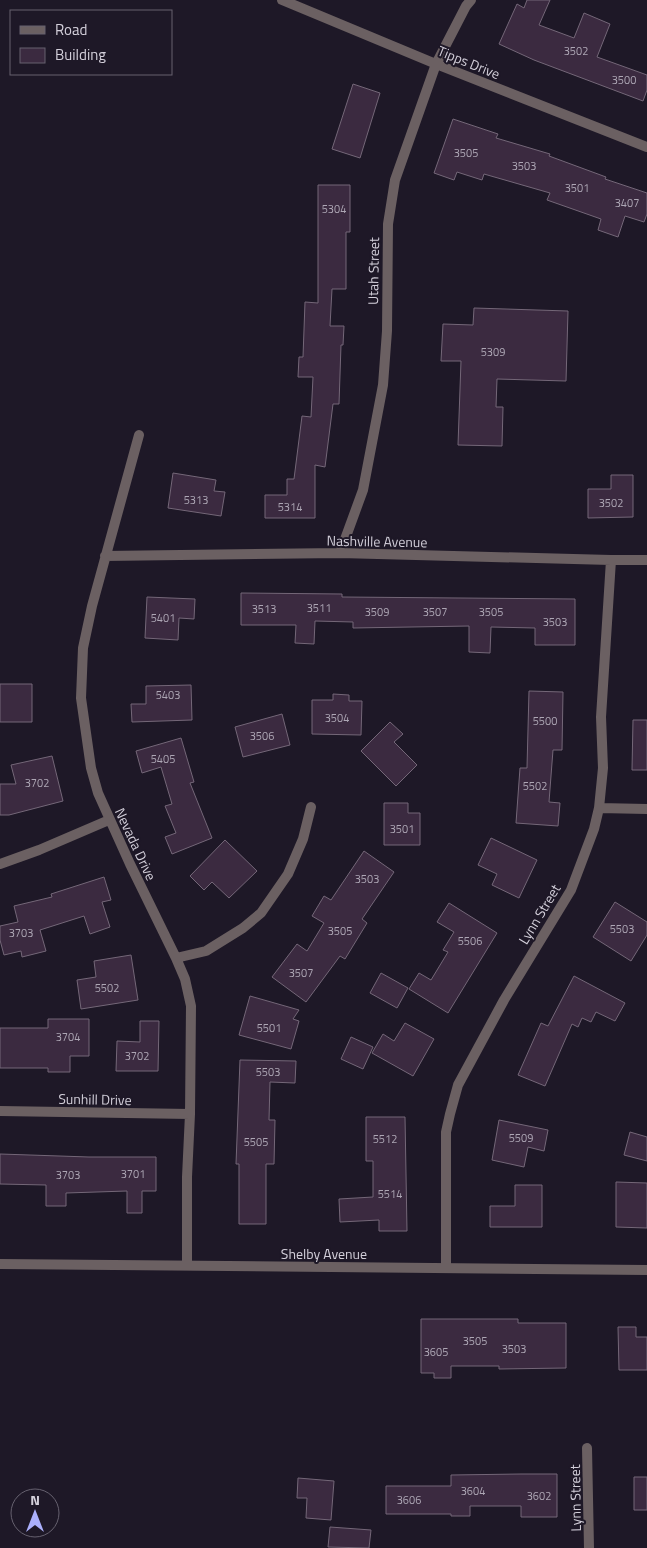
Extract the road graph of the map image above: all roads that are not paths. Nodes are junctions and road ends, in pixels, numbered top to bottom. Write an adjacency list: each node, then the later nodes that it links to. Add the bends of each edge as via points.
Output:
1 (282, 0): 3 (street, Tipps Drive)
2 (471, 0): 3 (street, Utah Street)
3 (436, 64): 4 (street, Tipps Drive); 6 (street, Utah Street, via 395,180 388,224 384,385 363,490)
4 (647, 147)
5 (139, 435): 7 (street, Nevada Drive)
6 (340, 553): 7 (street, Nashville Avenue); 8 (street, Nashville Avenue)
7 (106, 556): 13 (street, Nevada Drive, via 83,648 81,698 91,768)
8 (611, 560): 9 (street, Nashville Avenue); 11 (street, Lynn Street)
9 (647, 560)
10 (311, 807): 15 (street, via 303,840 288,874 261,913 206,952)
11 (599, 808): 12 (street); 20 (street, Lynn Street, via 570,890 458,1085 446,1132)
12 (647, 809)
13 (109, 820): 14 (street); 15 (street, Nevada Drive)
14 (0, 864)
15 (176, 958): 17 (street, Nevada Drive, via 191,1006)
16 (0, 1111): 17 (street, Sunhill Drive)
17 (190, 1114): 19 (street, Nevada Drive)
18 (0, 1264): 19 (street, Shelby Avenue)
19 (187, 1265): 20 (street, Shelby Avenue)
20 (446, 1267): 21 (street, Shelby Avenue)
21 (647, 1270)
22 (587, 1448): 23 (street, Lynn Street)
23 (589, 1548)

